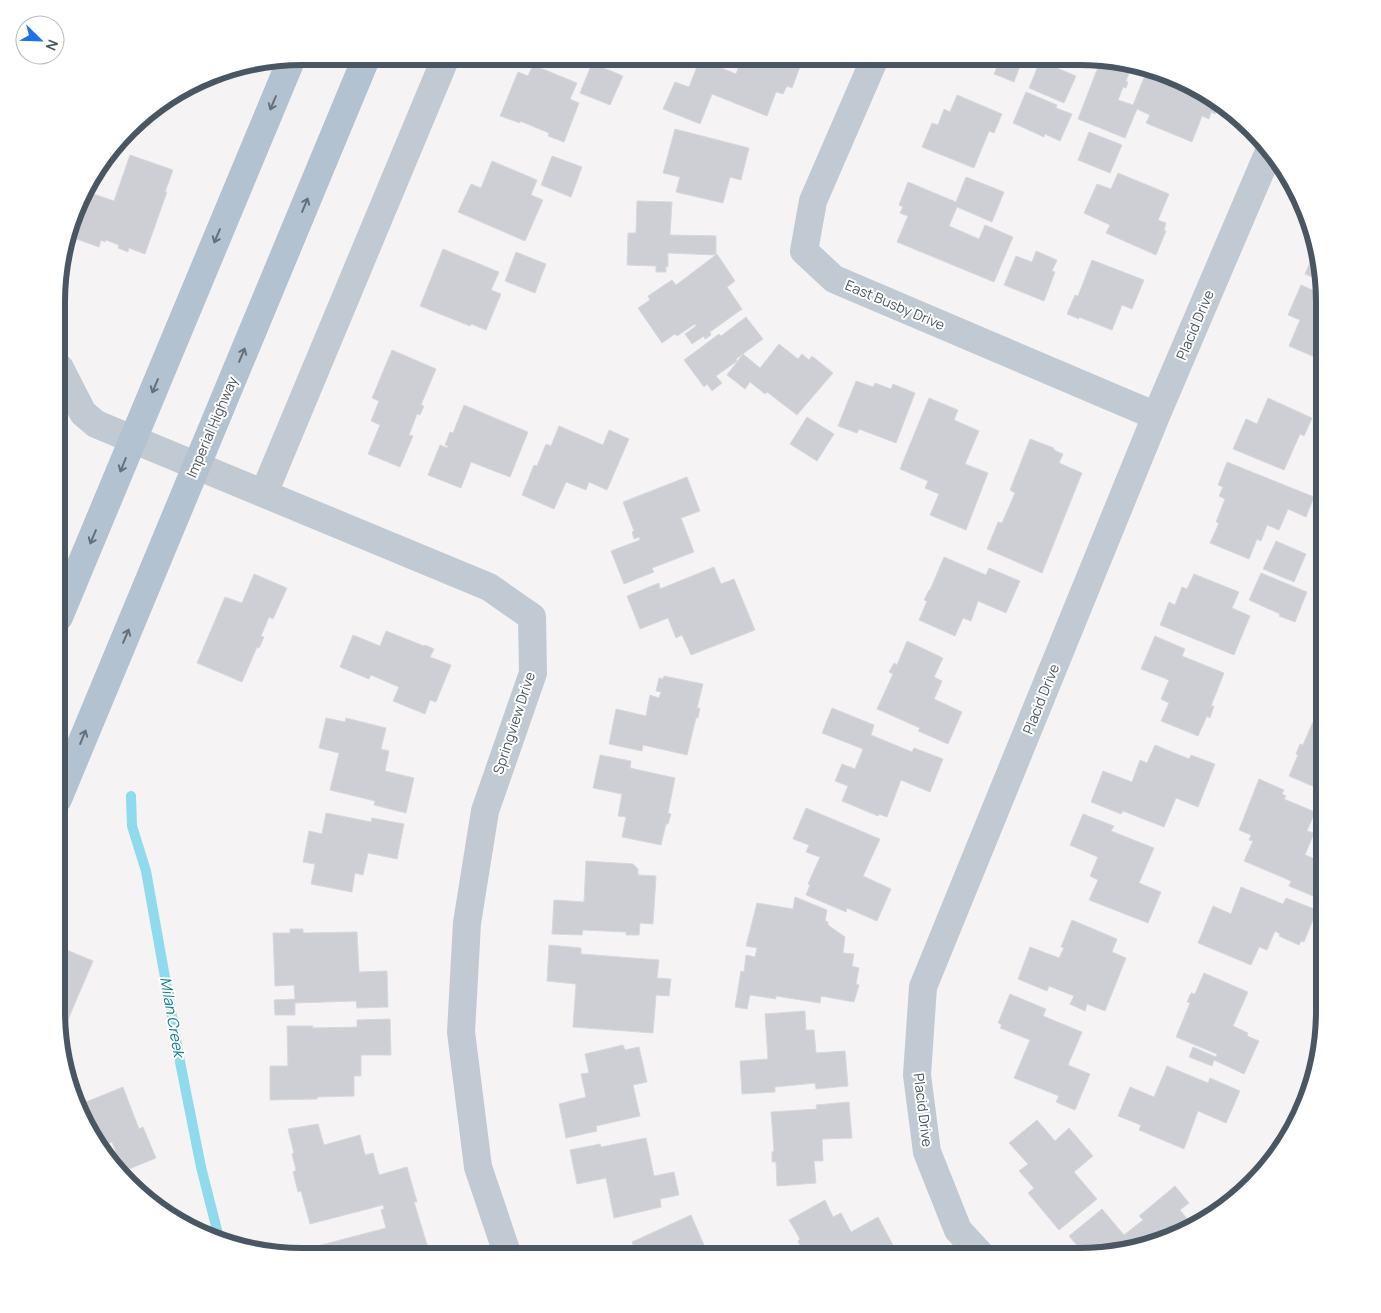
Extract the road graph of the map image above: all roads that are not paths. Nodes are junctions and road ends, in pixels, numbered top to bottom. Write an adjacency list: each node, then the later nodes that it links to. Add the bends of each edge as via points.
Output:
1 (363, 65): 9 (main road, Imperial Highway, one-way to 1)
2 (443, 65): 10 (street)
3 (872, 65): 7 (street, East Busby Drive, via 814,201 804,250 834,279)
4 (289, 66): 8 (main road, one-way to 8)
5 (1266, 157): 7 (street, Placid Drive)
6 (65, 378): 8 (street, Springview Drive, via 83,413 96,424)
7 (1156, 416): 14 (street, Placid Drive, via 923,987 916,1074 927,1152 958,1230)
8 (134, 439): 9 (street, Springview Drive); 11 (main road, one-way to 11)
9 (197, 465): 10 (street, Springview Drive); 12 (main road, Imperial Highway, one-way to 9)
10 (264, 493): 13 (street, Springview Drive, via 489,587 532,617 533,673 485,811 467,923 461,1032 478,1166)
11 (65, 603)
12 (65, 781)
13 (505, 1248)
14 (975, 1248)

